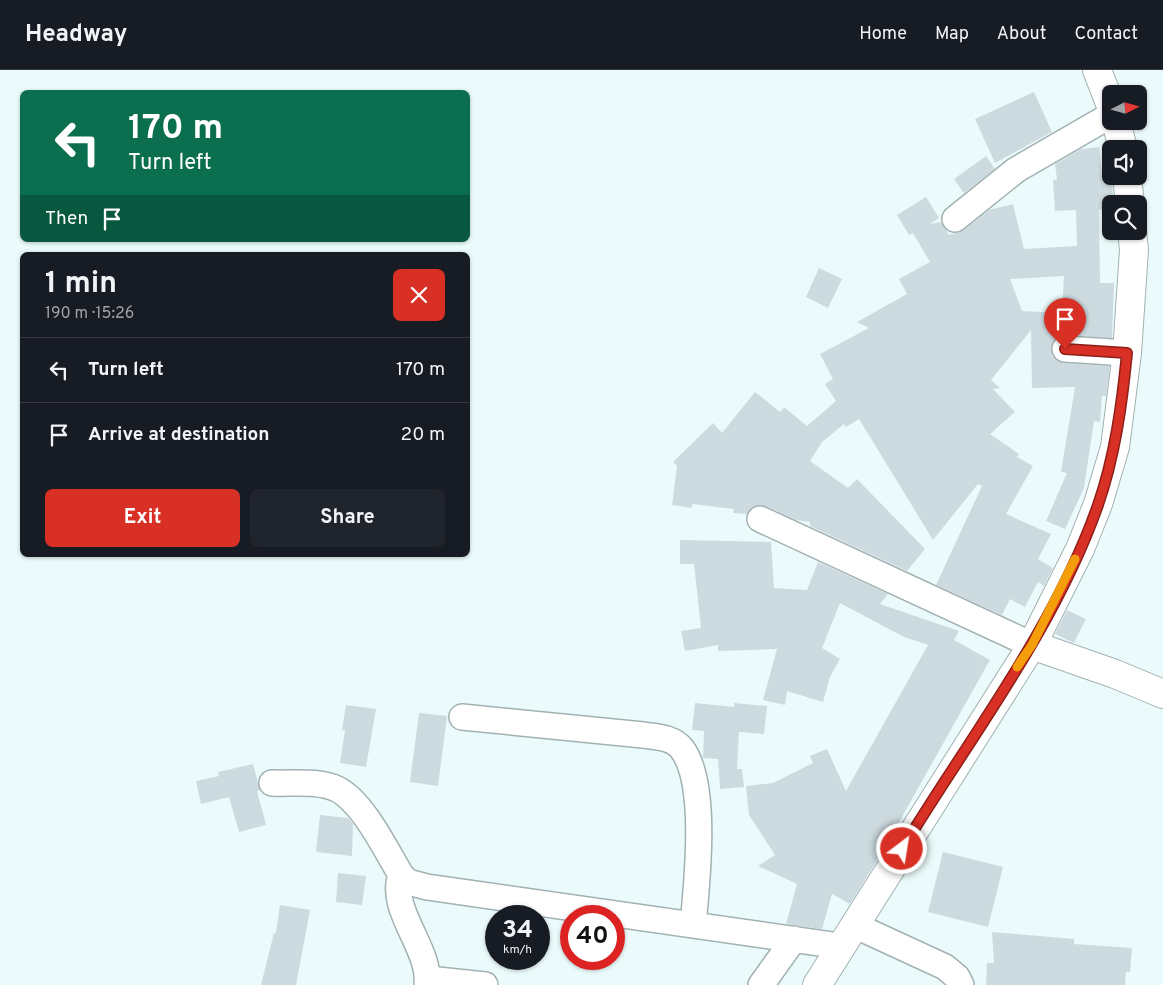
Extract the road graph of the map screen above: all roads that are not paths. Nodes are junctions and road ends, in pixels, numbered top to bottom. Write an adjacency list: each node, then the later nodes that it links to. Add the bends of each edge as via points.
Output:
1 (1097, 70): 2 (street)
2 (1103, 85)
3 (1102, 120): 4 (street, via 1016,170)
4 (954, 219)
5 (1133, 240): 7 (street)
6 (1065, 349): 7 (street)
7 (1127, 353): 9 (street, via 1115,447 1098,504 1080,549)
8 (760, 519): 9 (street)
9 (1032, 645): 10 (street); 15 (street)
10 (1163, 694)
11 (462, 717): 14 (street, via 643,735 669,740 681,747 693,773 698,808)
12 (272, 783): 13 (street, via 336,788 363,814)
13 (401, 875): 14 (street, via 408,882 427,887); 17 (street, via 399,894 402,909 422,952)
14 (693, 925): 16 (street)
15 (847, 936): 16 (street); 20 (street); 21 (street, via 945,967)
16 (794, 940): 19 (street)
17 (428, 982): 18 (street)
18 (484, 985)
19 (761, 985)
20 (817, 985)
21 (961, 985)

